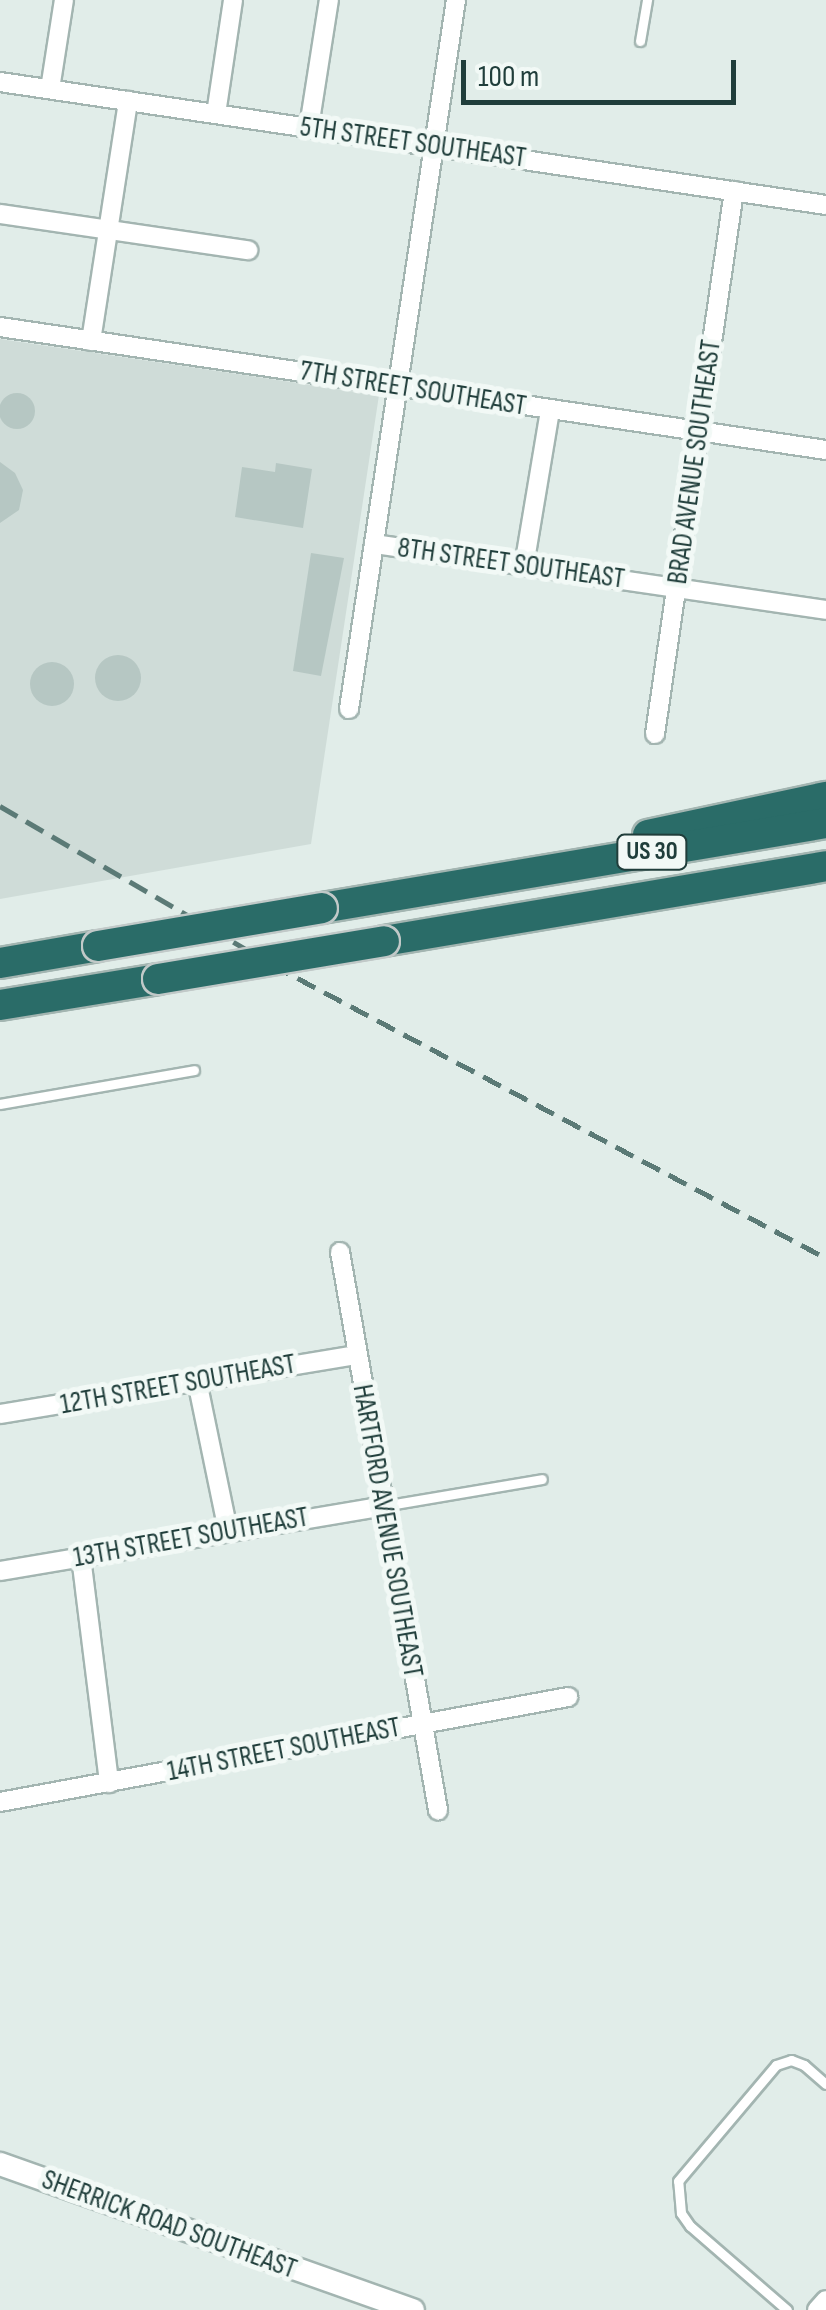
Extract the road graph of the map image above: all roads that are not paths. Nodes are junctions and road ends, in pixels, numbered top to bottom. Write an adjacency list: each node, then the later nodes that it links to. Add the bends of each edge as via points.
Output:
1 (64, 0): 8 (street)
2 (233, 0): 10 (street)
3 (328, 0): 11 (street)
4 (456, 0): 12 (street)
5 (647, 0): 6 (lane)
6 (640, 41)
7 (0, 82): 8 (street, 5TH STREET SOUTHEAST)
8 (50, 89): 9 (street, 5TH STREET SOUTHEAST)
9 (128, 100): 10 (street, 5TH STREET SOUTHEAST); 16 (street)
10 (216, 114): 11 (street, 5TH STREET SOUTHEAST)
11 (309, 127): 12 (street, 5TH STREET SOUTHEAST)
12 (434, 146): 13 (street, 5TH STREET SOUTHEAST); 20 (street)
13 (734, 191): 14 (street, 5TH STREET SOUTHEAST); 22 (street, BRAD AVENUE SOUTHEAST)
14 (826, 204)
15 (0, 214): 16 (street)
16 (107, 230): 17 (street); 19 (street)
17 (248, 250)
18 (0, 327): 19 (street, 7TH STREET SOUTHEAST)
19 (91, 341): 20 (street, 7TH STREET SOUTHEAST)
20 (398, 386): 21 (street, 7TH STREET SOUTHEAST); 24 (street)
21 (550, 410): 22 (street, 7TH STREET SOUTHEAST); 25 (street)
22 (699, 432): 23 (street, 7TH STREET SOUTHEAST); 26 (street, BRAD AVENUE SOUTHEAST)
23 (826, 450)
24 (374, 544): 25 (street, 8TH STREET SOUTHEAST); 28 (street)
25 (524, 566): 26 (street, 8TH STREET SOUTHEAST)
26 (677, 589): 27 (street, 8TH STREET SOUTHEAST); 29 (street, BRAD AVENUE SOUTHEAST)
27 (826, 610)
28 (348, 709)
29 (656, 734)
30 (826, 797): 33 (highway, via 692,824)
31 (826, 823): 33 (highway, US 30)
32 (826, 866): 35 (highway, US 30)
33 (478, 882): 36 (highway, US 30, bridge)
34 (826, 887): 35 (highway, via 742,899)
35 (614, 902): 37 (highway, US 30, bridge)
36 (0, 963)
37 (6, 1004)
38 (194, 1070): 39 (lane)
39 (0, 1104)
40 (340, 1252): 41 (street, HARTFORD AVENUE SOUTHEAST)
41 (357, 1355): 42 (street, 12TH STREET SOUTHEAST); 45 (street, HARTFORD AVENUE SOUTHEAST)
42 (197, 1382): 43 (street, 12TH STREET SOUTHEAST); 46 (street)
43 (0, 1414)
44 (542, 1479): 45 (lane)
45 (383, 1506): 46 (street, 13TH STREET SOUTHEAST); 50 (street, HARTFORD AVENUE SOUTHEAST)
46 (228, 1532): 47 (street, 13TH STREET SOUTHEAST)
47 (81, 1557): 48 (street, 13TH STREET SOUTHEAST); 51 (street)
48 (0, 1572)
49 (568, 1697): 50 (street, 14TH STREET SOUTHEAST)
50 (421, 1724): 51 (street, 14TH STREET SOUTHEAST); 53 (street, HARTFORD AVENUE SOUTHEAST)
51 (109, 1783): 52 (street, 14TH STREET SOUTHEAST)
52 (0, 1802)
53 (438, 1810)
54 (826, 2084): 58 (lane, via 791,2060 776,2065 678,2181 678,2202 690,2226)
55 (0, 2164): 57 (street, SHERRICK ROAD SOUTHEAST)
56 (826, 2300): 59 (street)
57 (413, 2310)
58 (787, 2310)
59 (818, 2310)

